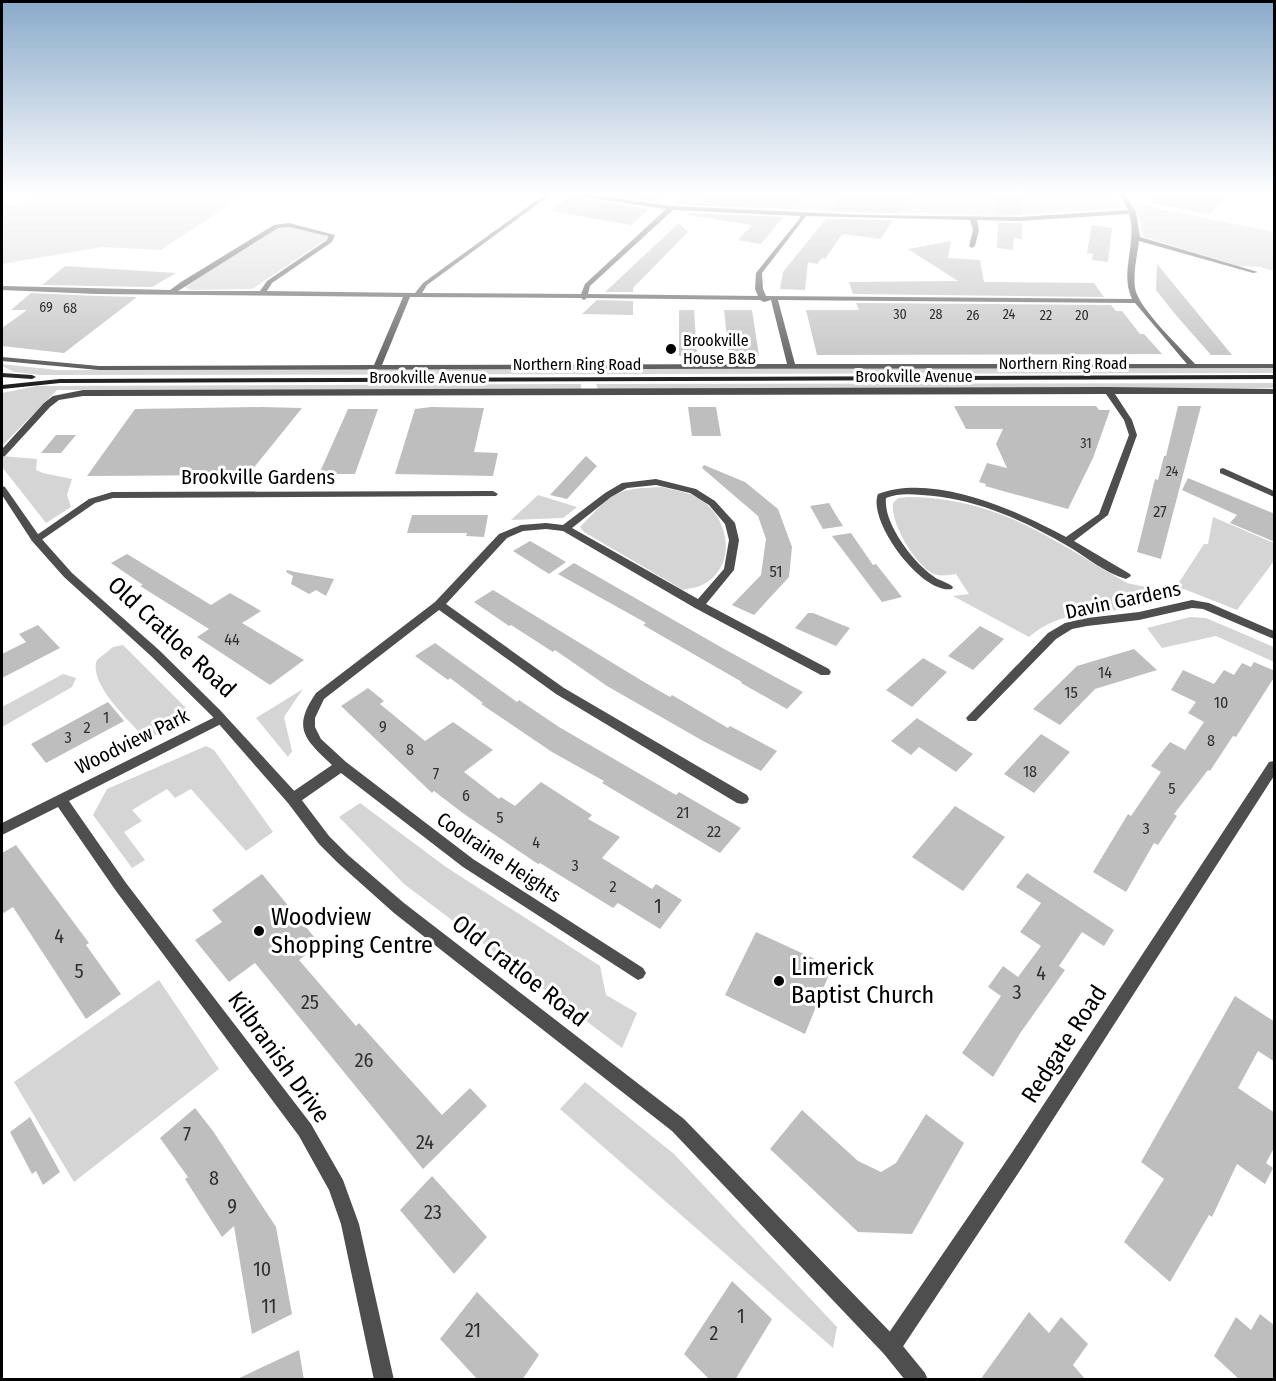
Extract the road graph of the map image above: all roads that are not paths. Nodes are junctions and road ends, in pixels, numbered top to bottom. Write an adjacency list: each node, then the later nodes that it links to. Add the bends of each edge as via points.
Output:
1 (220, 259): 10 (street)
2 (303, 259): 11 (street, via 269,282)
3 (459, 259): 13 (street, via 425,284)
4 (616, 259): 14 (street, via 588,285)
5 (770, 259): 16 (street, via 759,273)
6 (1134, 259): 17 (street, via 1132,292)
7 (1210, 259): 8 (street)
8 (1255, 272)
9 (2, 288): 10 (street)
10 (171, 293): 11 (street)
11 (262, 293): 12 (street)
12 (406, 296): 13 (street); 22 (street)
13 (416, 296): 14 (street)
14 (584, 298): 16 (street)
15 (774, 299): 16 (street); 17 (street); 19 (street)
16 (764, 300)
17 (1137, 301): 20 (street)
18 (2, 360): 22 (street, Brookville Avenue, via 99,368)
19 (791, 365): 20 (street, Brookville Avenue); 22 (street, Brookville Avenue)
20 (1193, 366): 21 (street, Brookville Avenue)
21 (1275, 366)
22 (377, 367)
23 (2, 375): 25 (main road)
24 (1275, 377): 25 (main road, Northern Ring Road)
25 (60, 381): 26 (main road)
26 (2, 387)
27 (1108, 390): 28 (street, Brookville Avenue); 29 (street, Brookville Avenue, via 83,393 56,398); 36 (street, via 1133,435 1103,515)
28 (1275, 391)
29 (2, 454)
30 (1223, 471): 33 (street)
31 (2, 489): 35 (street, Old Cratloe Road)
32 (493, 494): 35 (street, Brookville Gardens, via 112,495 92,501)
33 (1275, 494)
34 (565, 528): 39 (street, Coolraine Heights, via 521,528 503,536); 40 (street, Coolraine Heights); 40 (street, via 625,485 656,482 693,491 712,503 730,523 734,540 729,570)
35 (36, 539): 43 (street, Old Cratloe Road)
36 (1066, 541): 37 (street); 38 (street, via 1003,508 980,501 932,492 891,492 881,496 884,517 908,556 928,579)
37 (1126, 576)
38 (948, 587)
39 (439, 605): 45 (street, Coolraine Heights, via 313,704 308,724 311,738); 49 (street, via 560,691)
40 (699, 605): 42 (street, Coolraine Heights)
41 (1275, 635): 44 (street, Davin Gardens, via 1192,604 1069,626 1052,636)
42 (825, 672)
43 (221, 718): 47 (street, Woodview Park); 48 (street, Old Cratloe Road)
44 (972, 718)
45 (341, 766): 48 (street); 51 (street, Coolraine Heights, via 468,863)
46 (1275, 766): 52 (street, Redgate Road)
47 (60, 799): 50 (street, Woodview Park); 53 (street, Kilbranish Drive, via 121,887 305,1130 337,1186 350,1224)
48 (293, 799): 52 (street, Old Cratloe Road, via 324,840 399,908 678,1125)
49 (742, 799)
50 (2, 829)
51 (638, 973)
52 (891, 1347): 54 (street, Old Cratloe Road)
53 (384, 1380)
54 (918, 1380)

